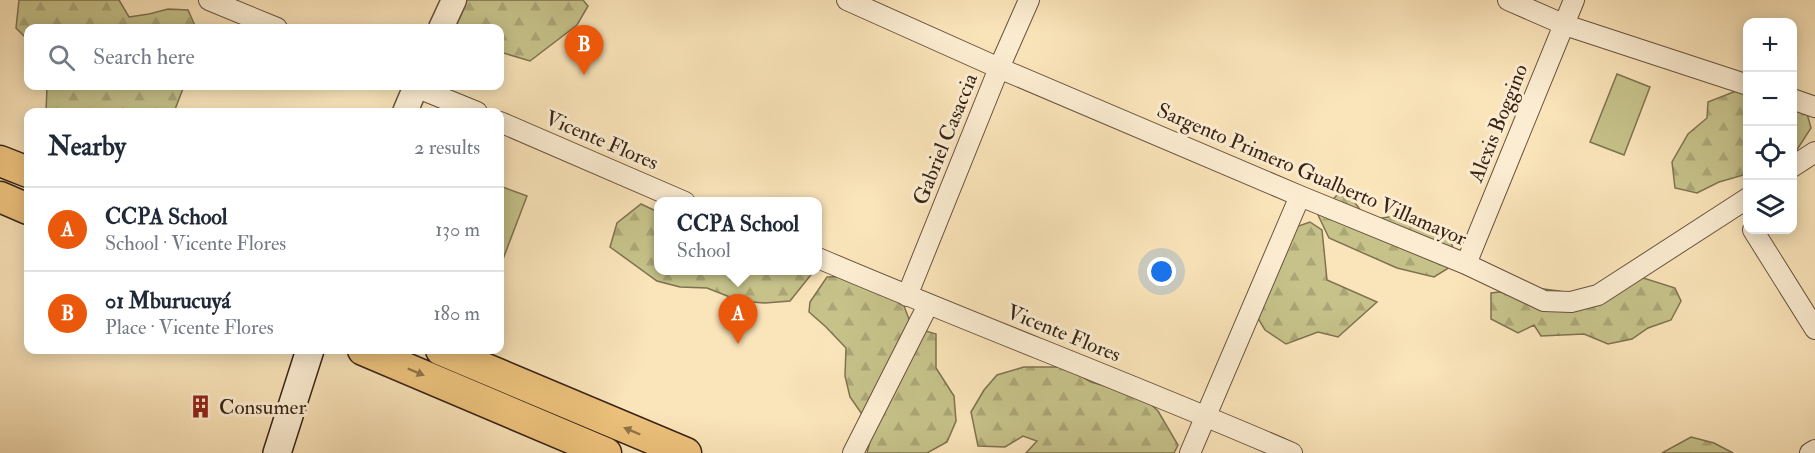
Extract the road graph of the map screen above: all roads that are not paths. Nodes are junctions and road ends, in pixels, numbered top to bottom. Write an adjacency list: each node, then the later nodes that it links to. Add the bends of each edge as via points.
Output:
1 (209, 0): 7 (street)
2 (454, 0): 8 (street)
3 (847, 0): 10 (street, Sargento Primero Gualberto Villamayor)
4 (1029, 0): 10 (street, Gabriel Casaccia)
5 (1508, 0): 9 (street)
6 (1574, 0): 9 (street, Alexis Boggino)
7 (267, 24)
8 (443, 24)
9 (1565, 25): 11 (street); 30 (street, Alexis Boggino)
10 (999, 68): 23 (street, Sargento Primero Gualberto Villamayor); 31 (street, Gabriel Casaccia)
11 (1743, 83)
12 (413, 90): 16 (street)
13 (424, 90): 17 (street)
14 (1797, 101): 15 (street)
15 (1815, 107)
16 (406, 108)
17 (467, 108)
18 (504, 124): 25 (street, Vicente Flores)
19 (1815, 152): 21 (street)
20 (0, 160): 22 (main road)
21 (1797, 164)
22 (24, 170)
23 (1300, 196): 30 (street, Sargento Primero Gualberto Villamayor); 37 (street)
24 (0, 197): 26 (main road)
25 (676, 197)
26 (24, 207)
27 (1743, 209): 30 (street, Sargento Primero Gualberto Villamayor, via 1598,295 1571,303 1544,301)
28 (1756, 234): 33 (street)
29 (822, 260): 31 (street, Vicente Flores)
30 (1466, 264)
31 (907, 297): 32 (street, Vicente Flores)
32 (928, 304): 37 (street, Vicente Flores); 42 (street)
33 (1815, 329)
34 (309, 354): 39 (main road)
35 (372, 354): 40 (main road, one-way to 40)
36 (451, 354): 41 (main road, one-way to 36)
37 (1206, 415): 43 (street); 44 (street, Vicente Flores)
38 (1815, 450): 45 (street)
39 (277, 453)
40 (606, 453)
41 (686, 453)
42 (853, 453)
43 (1190, 453)
44 (1293, 453)
45 (1810, 453)

